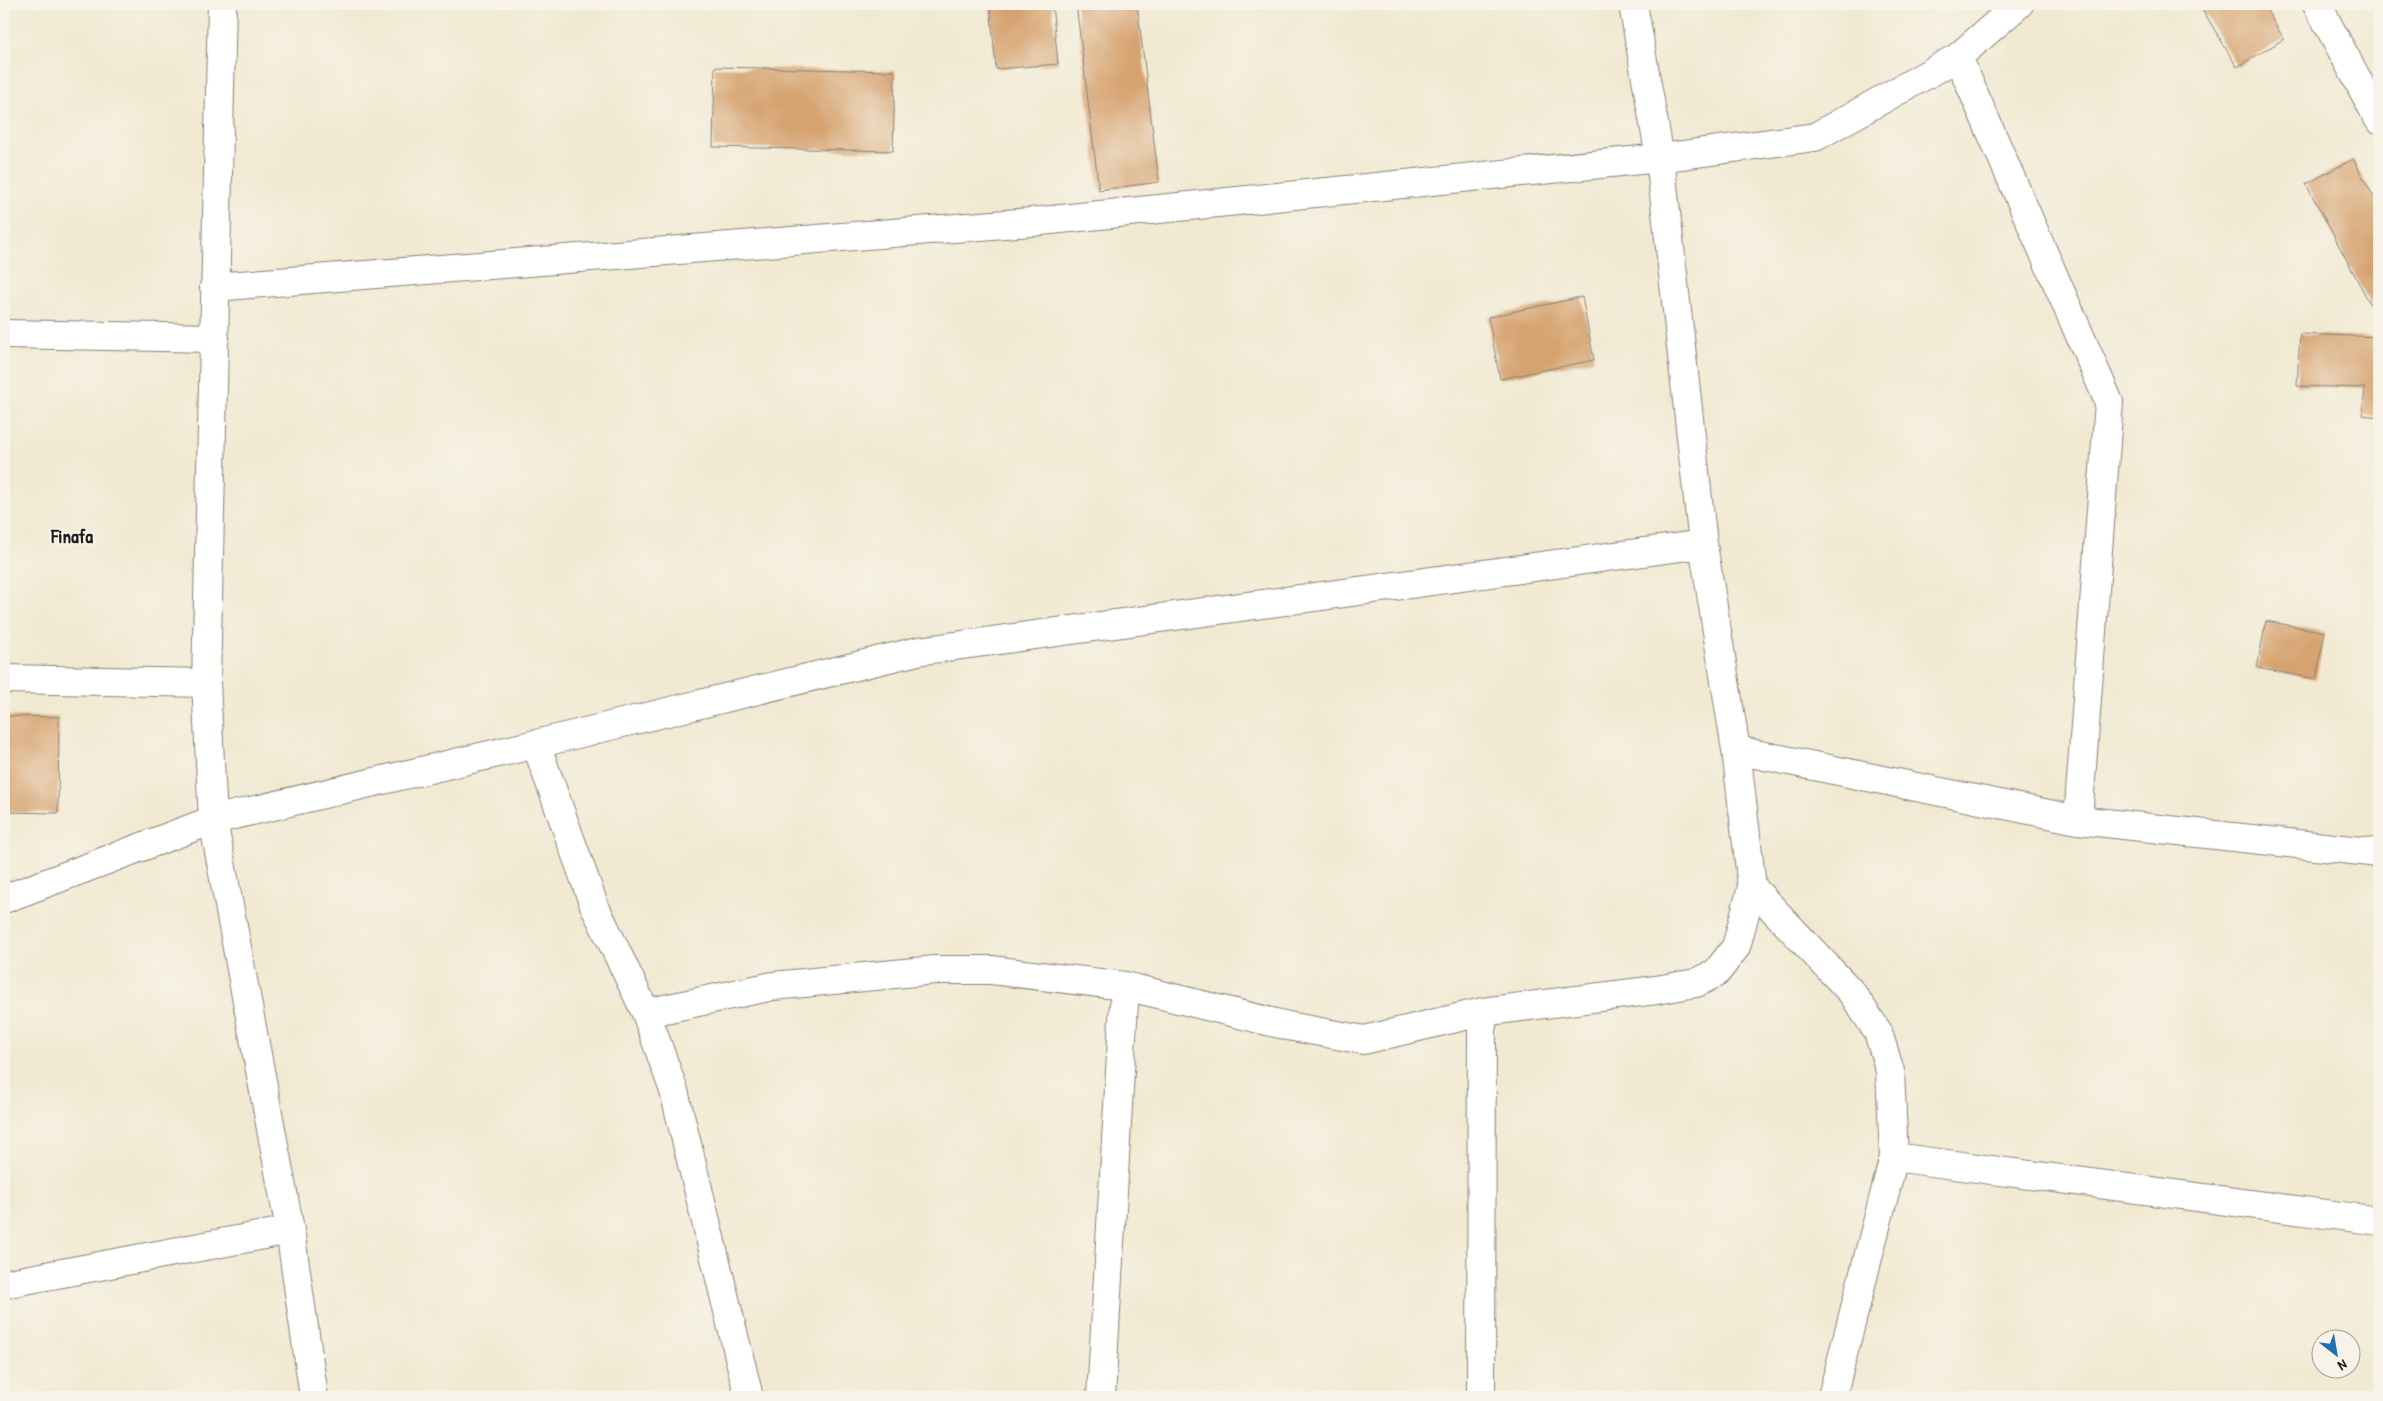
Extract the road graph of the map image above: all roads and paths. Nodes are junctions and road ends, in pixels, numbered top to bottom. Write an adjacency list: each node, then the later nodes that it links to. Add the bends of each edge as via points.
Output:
1 (222, 4): 8 (street)
2 (1633, 4): 7 (street)
3 (2019, 4): 5 (street)
4 (2317, 4): 6 (street)
5 (1958, 57): 7 (street, via 1815,137); 17 (street, via 2109,402)
6 (2379, 120)
7 (1660, 158): 8 (street, via 1031,222); 11 (street)
8 (214, 287): 10 (street)
9 (4, 334): 10 (street)
10 (215, 338): 13 (street)
11 (1703, 544): 14 (street, via 918,651); 15 (street)
12 (4, 679): 13 (street)
13 (206, 683): 16 (street)
14 (536, 744): 16 (street); 23 (street, via 594,905)
15 (1736, 750): 17 (street); 19 (street)
16 (214, 820): 20 (street); 26 (street)
17 (2078, 820): 18 (street)
18 (2379, 853)
19 (1752, 887): 22 (street, via 1736,947 1716,973 1696,982 1656,990); 24 (street, via 1852,993 1878,1032 1890,1071)
20 (4, 899)
21 (1124, 986): 22 (street, via 1288,1026 1364,1040); 23 (street, via 991,970 935,970 773,986); 30 (street)
22 (1482, 1012): 31 (street)
23 (646, 1013): 29 (street, via 674,1092)
24 (1894, 1157): 25 (street); 32 (street)
25 (2379, 1221)
26 (290, 1230): 27 (street); 28 (street)
27 (4, 1284)
28 (314, 1397)
29 (749, 1397)
30 (1101, 1397)
31 (1481, 1397)
32 (1832, 1397)

